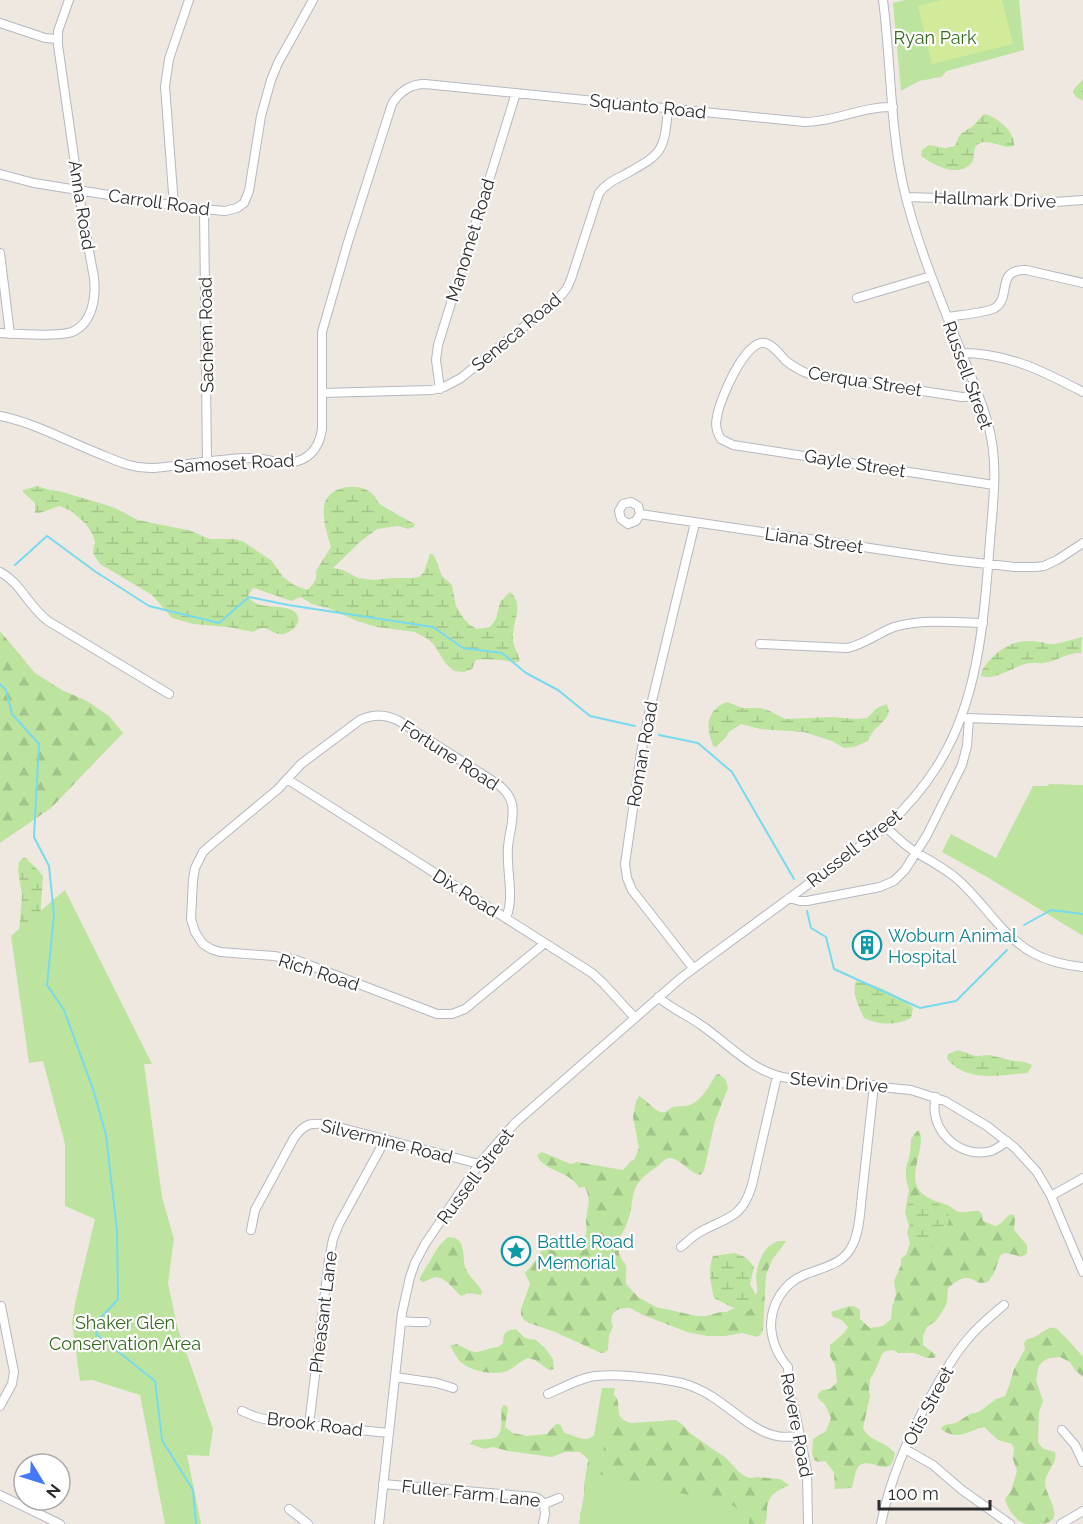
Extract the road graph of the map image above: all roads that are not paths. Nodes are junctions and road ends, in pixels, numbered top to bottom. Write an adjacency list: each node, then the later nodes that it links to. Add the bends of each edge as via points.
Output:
1 (69, 0): 6 (street, Anna Road)
2 (189, 0): 15 (street, via 169,59 165,86)
3 (313, 0): 16 (street, Carroll Road, via 270,80 246,199 230,211)
4 (884, 0): 9 (street, Russell Street)
5 (0, 23): 6 (street)
6 (58, 39): 12 (street, Anna Road)
7 (403, 90): 8 (street, Squanto Road, via 425,84); 27 (street, Samoset Road, via 390,110 324,324)
8 (516, 93): 10 (street, Squanto Road); 25 (street, Manomet Road, via 438,345)
9 (893, 108): 10 (street, Squanto Road, via 878,107 805,122); 13 (street, Russell Street)
10 (668, 109): 25 (street, Seneca Road, via 662,147 648,161 599,193 565,291 464,376)
11 (0, 174): 12 (street, Carroll Road)
12 (79, 190): 15 (street, Carroll Road); 23 (street, Anna Road, via 95,288 89,315 79,328 66,333)
13 (907, 197): 14 (street, Hallmark Drive); 18 (street, Russell Street)
14 (1083, 200)
15 (174, 206): 16 (street, Carroll Road)
16 (204, 209): 31 (street, Sachem Road)
17 (0, 253): 23 (street)
18 (931, 276): 20 (street); 21 (street, Russell Street)
19 (1083, 283): 21 (street, via 1017,271 1008,276 996,307)
20 (857, 298)
21 (947, 317): 24 (street, Russell Street)
22 (0, 333): 23 (street, Anna Road)
23 (10, 334)
24 (962, 353): 26 (street, via 1023,363); 28 (street, Russell Street)
25 (440, 388): 27 (street, Seneca Road)
26 (1083, 392)
27 (322, 393): 31 (street, Samoset Road, via 321,436 306,457 289,463 253,458)
28 (979, 396): 30 (street, Cerqua Street, via 962,397 810,374 796,369 770,345 762,343 746,354 725,391 716,418); 32 (street, Russell Street, via 992,438)
29 (0, 416): 31 (street, Samoset Road, via 135,468)
30 (719, 436): 32 (street, Gayle Street, via 733,445)
31 (207, 462)
32 (994, 484): 36 (street, Russell Street)
33 (640, 514): 34 (street, Liana Street)
34 (695, 523): 36 (street, Liana Street); 50 (street, Roman Road, via 645,729 625,864 632,890)
35 (1083, 543): 36 (street, Liana Street, via 1040,567)
36 (988, 565): 38 (street, Russell Street)
37 (0, 572): 40 (street, via 48,621)
38 (983, 623): 39 (street, via 909,623 847,648); 41 (street, Russell Street)
39 (760, 644)
40 (169, 694)
41 (965, 718): 42 (street); 44 (street, Russell Street, via 933,773); 45 (street, via 962,765)
42 (1083, 723)
43 (287, 779): 47 (street, Dix Road); 47 (street, Fortune Road, via 355,723 377,715 409,728 499,785 509,796 513,812 508,846 510,906); 48 (street, Rich Road, via 207,848 197,862 191,919 197,937 207,947 225,953 296,960 447,1015 465,1009)
44 (886, 827): 45 (street); 46 (street, Russell Street)
45 (916, 853): 46 (street, via 901,875 889,884 807,901); 49 (street, via 960,881 1002,928 1029,951 1048,961)
46 (789, 897): 50 (street, Russell Street)
47 (506, 918): 48 (street, Dix Road)
48 (545, 943): 52 (street, Dix Road, via 595,975)
49 (1083, 967)
50 (693, 968): 51 (street, Russell Street)
51 (658, 997): 52 (street, Russell Street); 53 (street, Stevin Drive, via 745,1059)
52 (635, 1018): 58 (street, Russell Street, via 515,1124)
53 (777, 1076): 54 (street, Stevin Drive); 62 (street, via 747,1200 734,1215)
54 (874, 1085): 55 (street, Stevin Drive); 77 (street, Revere Road, via 854,1242 837,1263 792,1283 773,1311 773,1338 779,1357 788,1367)
55 (936, 1097): 57 (street, Stevin Drive); 57 (street, via 936,1120 959,1148 988,1152)
56 (385, 1140): 58 (street, Silvermine Road); 61 (street, Silvermine Road, via 327,1124 302,1127 256,1208); 74 (street, Pheasant Lane, via 333,1239)
57 (1007, 1141): 60 (street, Stevin Drive, via 1033,1166)
58 (479, 1164): 66 (street, Russell Street, via 420,1254 410,1277)
59 (1083, 1178): 60 (street)
60 (1051, 1196): 63 (street, Stevin Drive)
61 (251, 1230)
62 (681, 1247)
63 (1083, 1272)
64 (1004, 1305): 78 (street, Otis Street, via 958,1351)
65 (1, 1306): 71 (street, via 14,1372 12,1384)
66 (401, 1321): 67 (street); 68 (street, Russell Street)
67 (426, 1322)
68 (394, 1377): 69 (street); 76 (street, Russell Street)
69 (453, 1388)
70 (548, 1394): 77 (street, via 598,1375 676,1382 711,1395 769,1434)
71 (2, 1398): 72 (street)
72 (0, 1406)
73 (242, 1411): 74 (street, Brook Road, via 271,1421)
74 (309, 1425): 76 (street, Brook Road)
75 (1062, 1430): 79 (street)
76 (389, 1433): 80 (street, Russell Street)
77 (800, 1436): 90 (street, Revere Road, via 808,1482)
78 (905, 1449): 91 (street, Otis Street); 92 (street, via 933,1465)
79 (1083, 1462)
80 (383, 1484): 83 (street, Fuller Farm Lane, via 535,1497); 88 (street, Russell Street)
81 (0, 1495): 86 (street)
82 (558, 1498): 83 (street, Fuller Farm Lane)
83 (544, 1504): 89 (street)
84 (289, 1509): 87 (street)
85 (1083, 1511): 93 (street)
86 (60, 1524)
87 (308, 1524)
88 (379, 1524)
89 (543, 1524)
90 (808, 1524)
91 (881, 1524)
92 (1010, 1524)
93 (1060, 1524)

